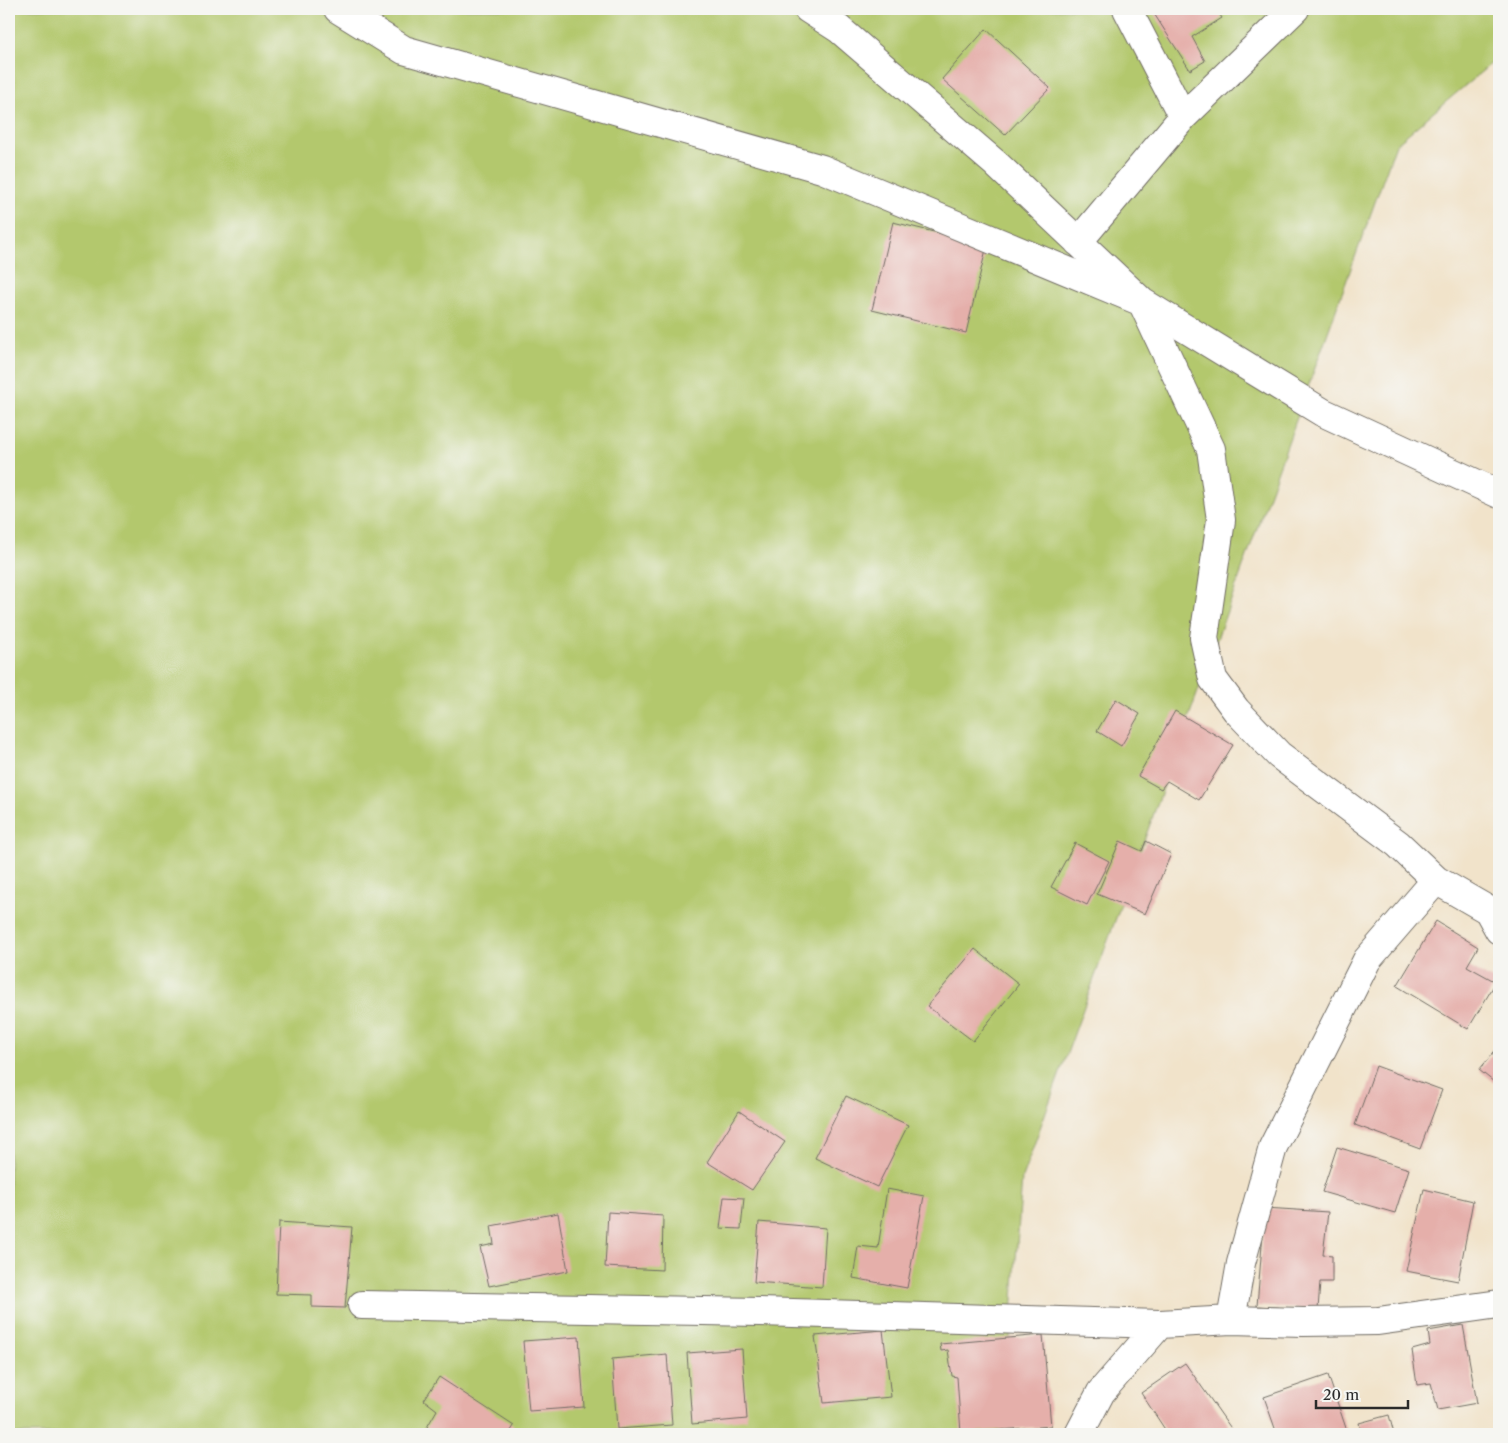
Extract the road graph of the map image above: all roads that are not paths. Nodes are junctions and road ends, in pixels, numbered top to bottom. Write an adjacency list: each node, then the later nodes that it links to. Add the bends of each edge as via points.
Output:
1 (338, 9): 7 (street, via 404,50 822,169)
2 (808, 9): 6 (street, via 869,54 996,164)
3 (1127, 9): 5 (street)
4 (1295, 9): 5 (street)
5 (1183, 117): 6 (street)
6 (1078, 242): 7 (street)
7 (1142, 302): 8 (street, via 1322,412); 9 (street, via 1211,449 1221,520 1204,638 1214,679 1236,710 1279,755 1398,844)
8 (1499, 494)
9 (1436, 880): 10 (street, via 1488,910); 13 (street, via 1366,960 1273,1147 1241,1263)
10 (1499, 930)
11 (1499, 1304): 13 (street, via 1378,1321)
12 (362, 1305): 14 (street)
13 (1231, 1320): 14 (street)
14 (1160, 1324): 15 (street, via 1101,1392)
15 (1079, 1434)

